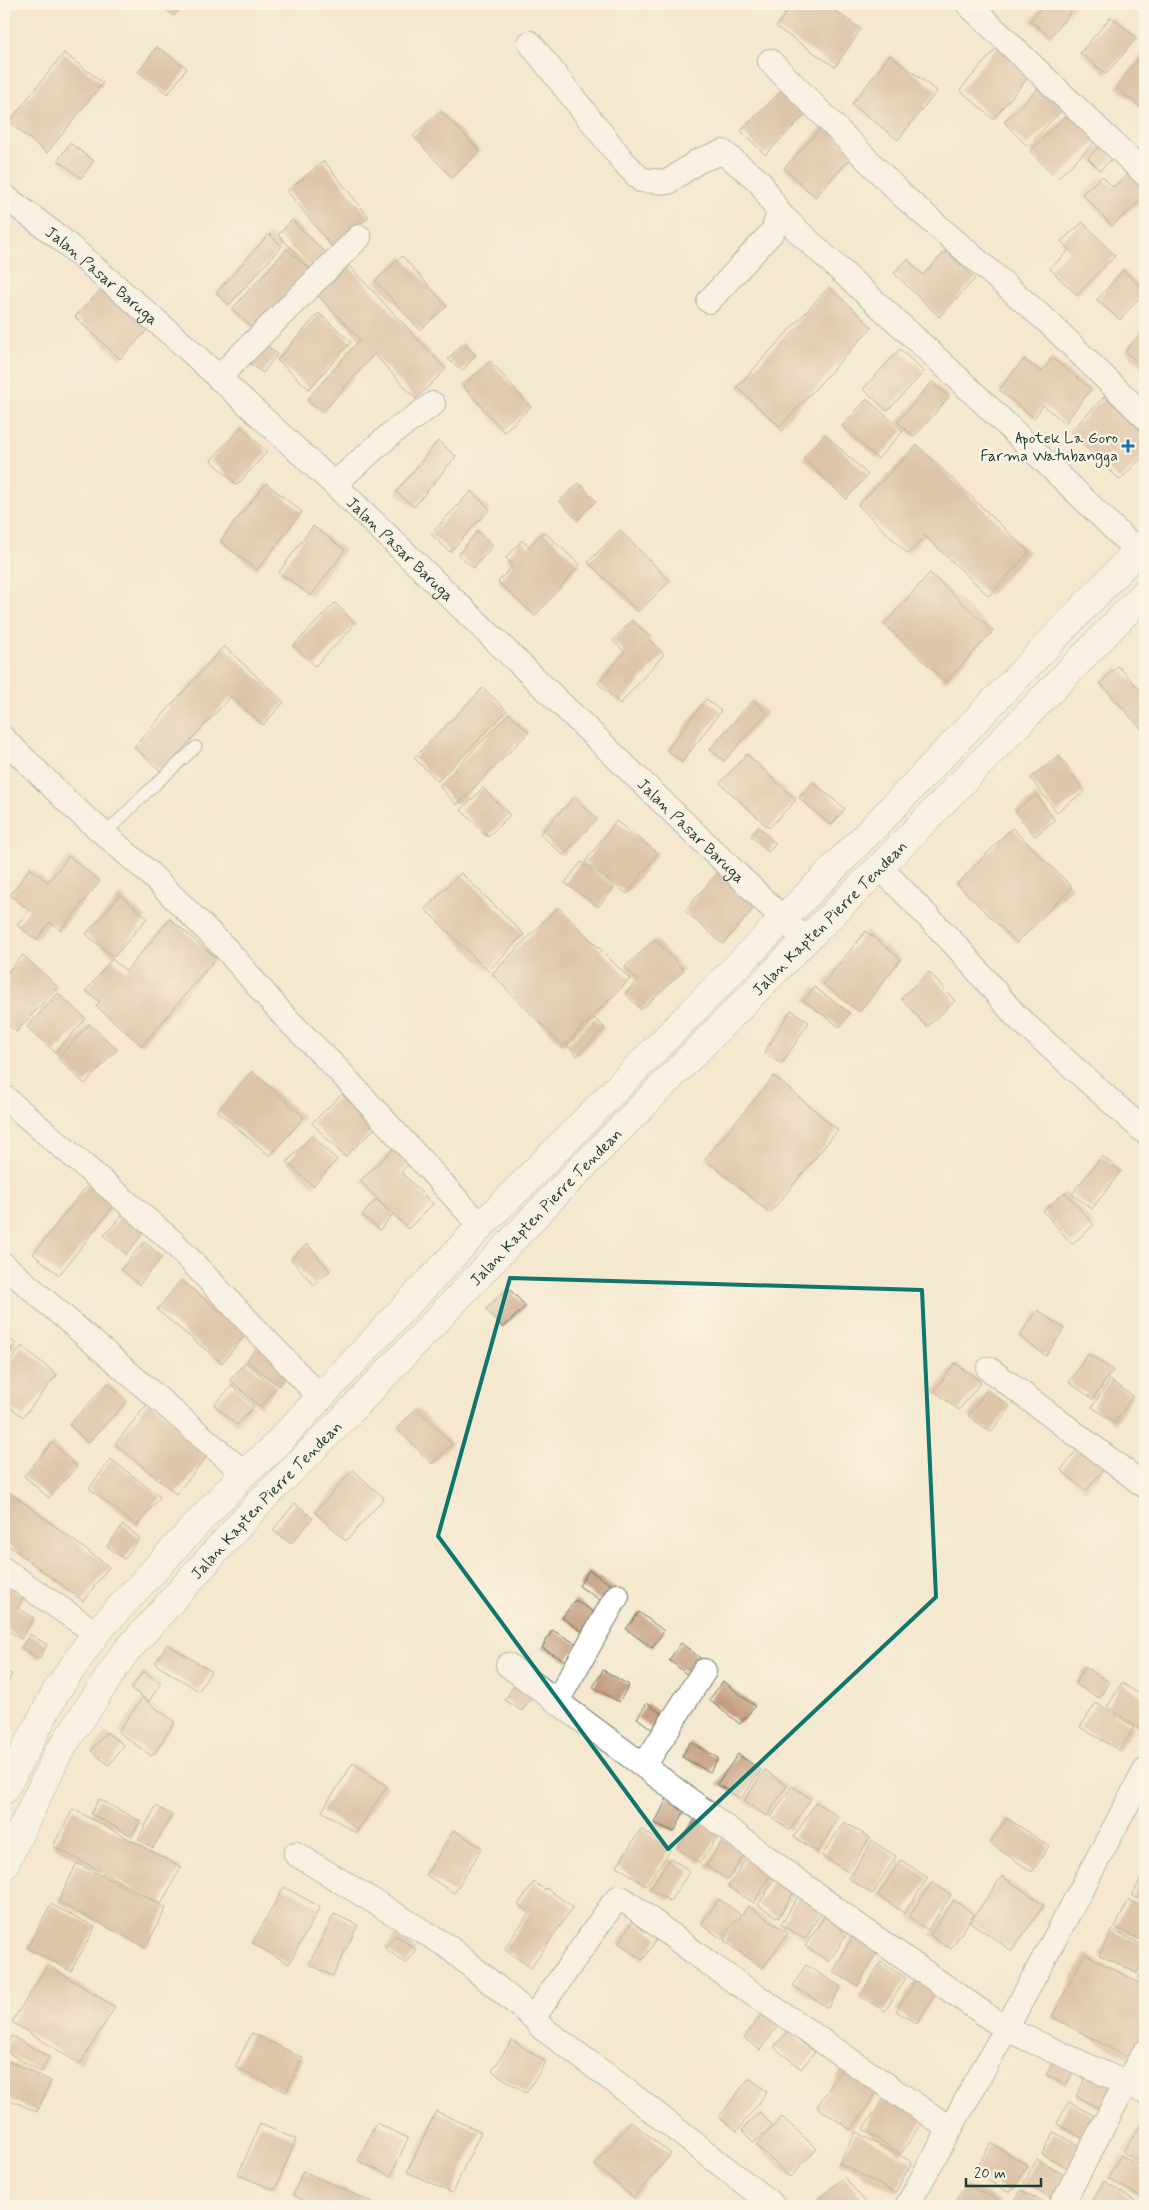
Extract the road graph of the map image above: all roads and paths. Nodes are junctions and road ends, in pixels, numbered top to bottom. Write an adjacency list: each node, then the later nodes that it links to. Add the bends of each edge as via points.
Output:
1 (968, 4): 4 (street)
2 (530, 43): 6 (street, via 641,180 668,182 698,161 723,152 760,182)
3 (770, 61): 11 (street, via 902,196 1049,323)
4 (1145, 174)
5 (4, 196): 9 (street, Jalan Pasar Baruga, via 61,239)
6 (779, 213): 8 (street, via 773,231); 13 (street)
7 (359, 237): 9 (street)
8 (709, 301)
9 (218, 378): 12 (street, Jalan Pasar Baruga)
10 (433, 404): 12 (street, via 392,433)
11 (1145, 417)
12 (334, 484): 19 (street, Jalan Pasar Baruga)
13 (1141, 547): 19 (highway, Jalan Kapten Pierre Tendean)
14 (1145, 593): 18 (highway, Jalan Kapten Pierre Tendean)
15 (4, 739): 17 (street)
16 (196, 748): 17 (lane)
17 (105, 834): 23 (street, via 226,949 283,1015)
18 (880, 868): 20 (highway, Jalan Kapten Pierre Tendean); 22 (street, via 959,949 1016,1016)
19 (783, 918): 20 (street, Jalan Pasar Baruga); 23 (highway, Jalan Kapten Pierre Tendean)
20 (806, 941): 40 (highway, Jalan Kapten Pierre Tendean, via 508,1243 343,1419 258,1504 124,1654 57,1756)
21 (4, 1097): 26 (street, via 172,1241)
22 (1145, 1132)
23 (481, 1226): 26 (highway, Jalan Kapten Pierre Tendean)
24 (4, 1265): 27 (street)
25 (988, 1369): 28 (street)
26 (320, 1397): 27 (highway, Jalan Kapten Pierre Tendean, via 268,1453)
27 (244, 1473): 31 (highway, Jalan Kapten Pierre Tendean)
28 (1145, 1486)
29 (4, 1570): 31 (street)
30 (617, 1596): 34 (street)
31 (96, 1634): 37 (highway, Jalan Kapten Pierre Tendean, via 58,1690)
32 (508, 1665): 34 (street)
33 (704, 1671): 35 (street)
34 (557, 1701): 35 (street)
35 (644, 1766): 42 (street, via 858,1925)
36 (1145, 1772): 38 (street)
37 (5, 1781)
38 (1138, 1802): 42 (street)
39 (296, 1854): 41 (street, via 447,1946)
40 (4, 1866)
41 (535, 2019): 45 (street, via 612,1905 618,1898 623,1899 711,1965); 46 (street, via 541,2027)
42 (1006, 2029): 44 (street); 45 (street)
43 (1145, 2052): 44 (street)
44 (1136, 2088): 48 (street)
45 (949, 2128): 47 (street)
46 (774, 2206)
47 (907, 2206)
48 (1061, 2206)

